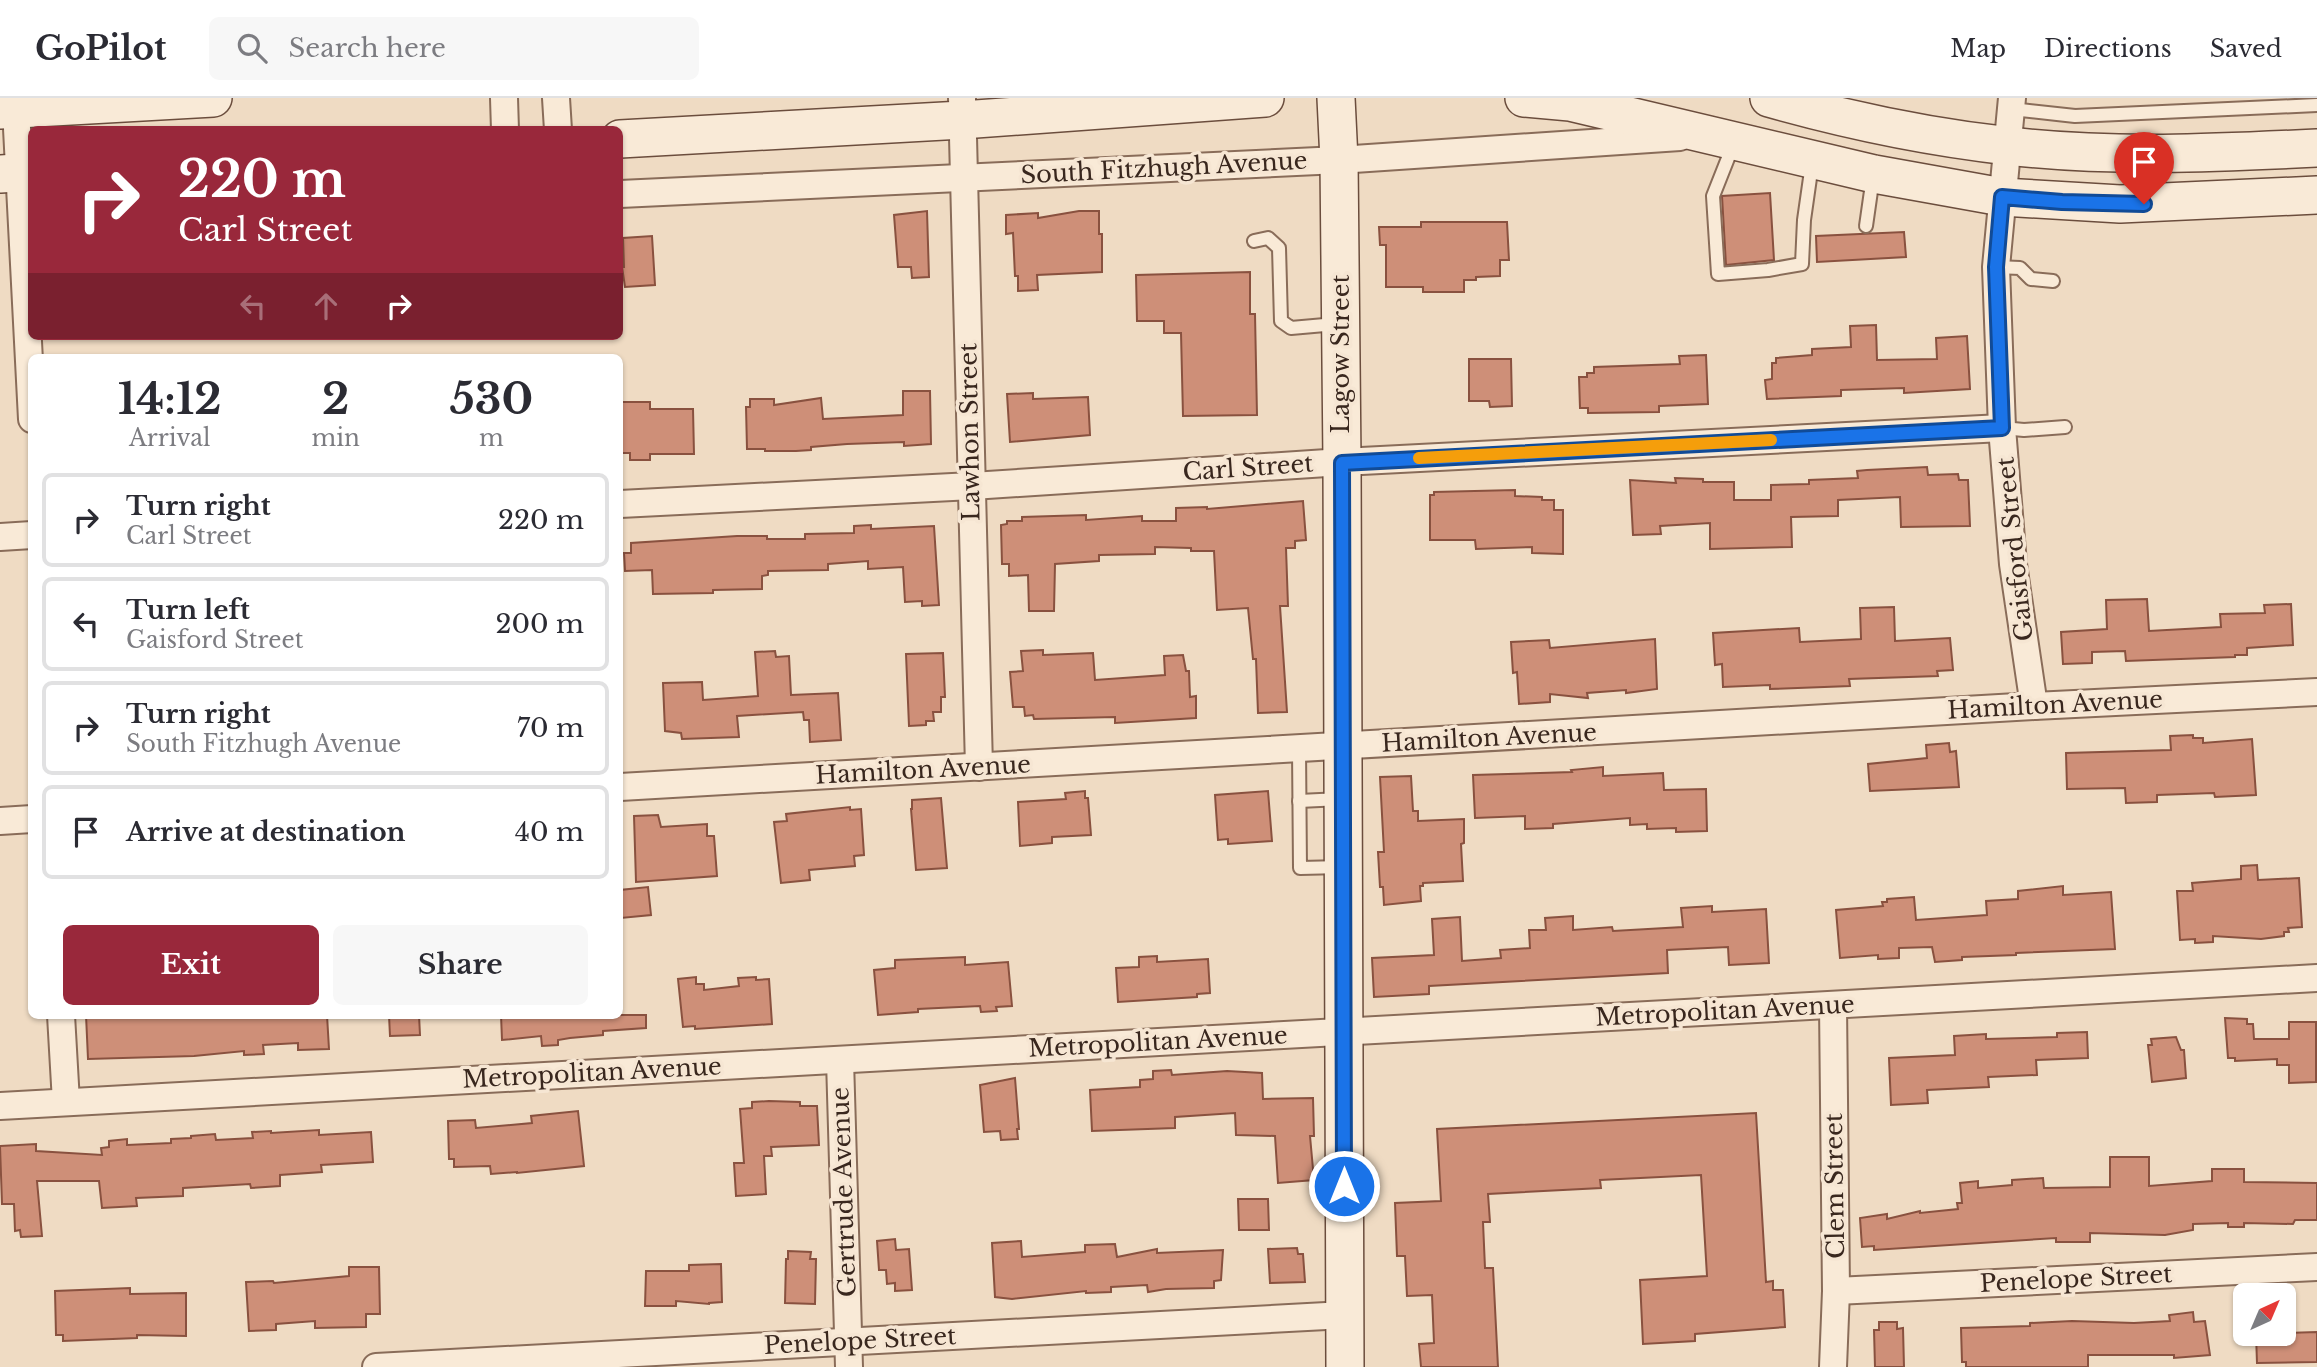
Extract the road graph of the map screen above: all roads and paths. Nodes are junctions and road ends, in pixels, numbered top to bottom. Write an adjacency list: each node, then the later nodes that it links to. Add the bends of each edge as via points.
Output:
1 (213, 98): 11 (main road)
2 (504, 98): 13 (street)
3 (556, 98): 14 (street)
4 (1265, 98): 12 (main road)
5 (1336, 98): 19 (main road, Lagow Street)
6 (1524, 98): 15 (main road, South Fitzhugh Avenue, via 1570,102)
7 (1769, 98): 17 (main road, via 1871,124)
8 (2277, 102): 9 (lane, via 2076,116); 10 (lane)
9 (2012, 103): 17 (street, Gaisford Street)
10 (2317, 105)
11 (10, 106): 21 (street)
12 (962, 109): 16 (main road); 23 (street, Lawhon Street)
13 (505, 126)
14 (558, 126)
15 (1722, 138): 19 (street, South Fitzhugh Avenue); 20 (main road, South Fitzhugh Avenue); 20 (lane, via 1713,196 1718,274 1802,264)
16 (623, 139)
17 (2008, 146): 18 (main road, via 2205,153); 26 (street, Gaisford Street)
18 (2317, 148)
19 (1339, 160): 23 (street, South Fitzhugh Avenue); 32 (main road, Lagow Street)
20 (1813, 160): 22 (main road, South Fitzhugh Avenue)
21 (17, 173): 27 (street)
22 (1874, 174): 26 (main road, South Fitzhugh Avenue); 28 (lane)
23 (964, 177): 24 (street, South Fitzhugh Avenue); 37 (street, Lawhon Street)
24 (623, 194)
25 (2317, 195): 26 (main road, South Fitzhugh Avenue, via 2120,204)
26 (2002, 197): 30 (street, Gaisford Street)
27 (18, 225): 33 (street)
28 (1866, 226)
29 (1254, 241): 32 (lane, via 1268,238 1279,248 1281,321 1291,328)
30 (1996, 267): 31 (lane, via 2021,268 2031,279); 35 (street, Gaisford Street)
31 (2053, 281)
32 (1340, 323): 36 (main road, Lagow Street)
33 (28, 364)
34 (2065, 427): 35 (lane)
35 (2002, 428): 36 (street, Carl Street); 42 (street, Gaisford Street, via 2013,564)
36 (1342, 463): 37 (street, Carl Street); 43 (main road, Lagow Street)
37 (972, 486): 38 (street, Carl Street); 45 (street, Lawhon Street)
38 (623, 505)
39 (28, 536): 40 (street)
40 (0, 537)
41 (2317, 692): 42 (street, Hamilton Avenue)
42 (2034, 706): 43 (street, Hamilton Avenue)
43 (1342, 747): 44 (street, Hamilton Avenue); 47 (main road, Lagow Street)
44 (1298, 749): 45 (street, Hamilton Avenue); 48 (lane)
45 (979, 767): 46 (street, Hamilton Avenue)
46 (623, 787)
47 (1343, 799): 48 (lane); 51 (main road, Lagow Street)
48 (1299, 801): 51 (lane, via 1300,868)
49 (28, 819): 50 (street)
50 (0, 821)
51 (1343, 867): 55 (main road, Lagow Street)
52 (2317, 978): 53 (street, Metropolitan Avenue)
53 (1833, 1005): 55 (street, Metropolitan Avenue); 60 (street, Clem Street)
54 (61, 1019): 57 (street)
55 (1343, 1032): 56 (street, Metropolitan Avenue); 61 (main road, Lagow Street)
56 (840, 1060): 57 (street, Metropolitan Avenue); 62 (street, Gertrude Avenue)
57 (66, 1102): 58 (street, Metropolitan Avenue)
58 (0, 1106)
59 (2317, 1267): 60 (street, Penelope Street)
60 (1836, 1291): 65 (street, Clem Street)
61 (1345, 1315): 62 (street, Penelope Street); 64 (main road, Lagow Street)
62 (849, 1354): 63 (street, Penelope Street)
63 (376, 1367)
64 (1345, 1367)
65 (1833, 1367)

